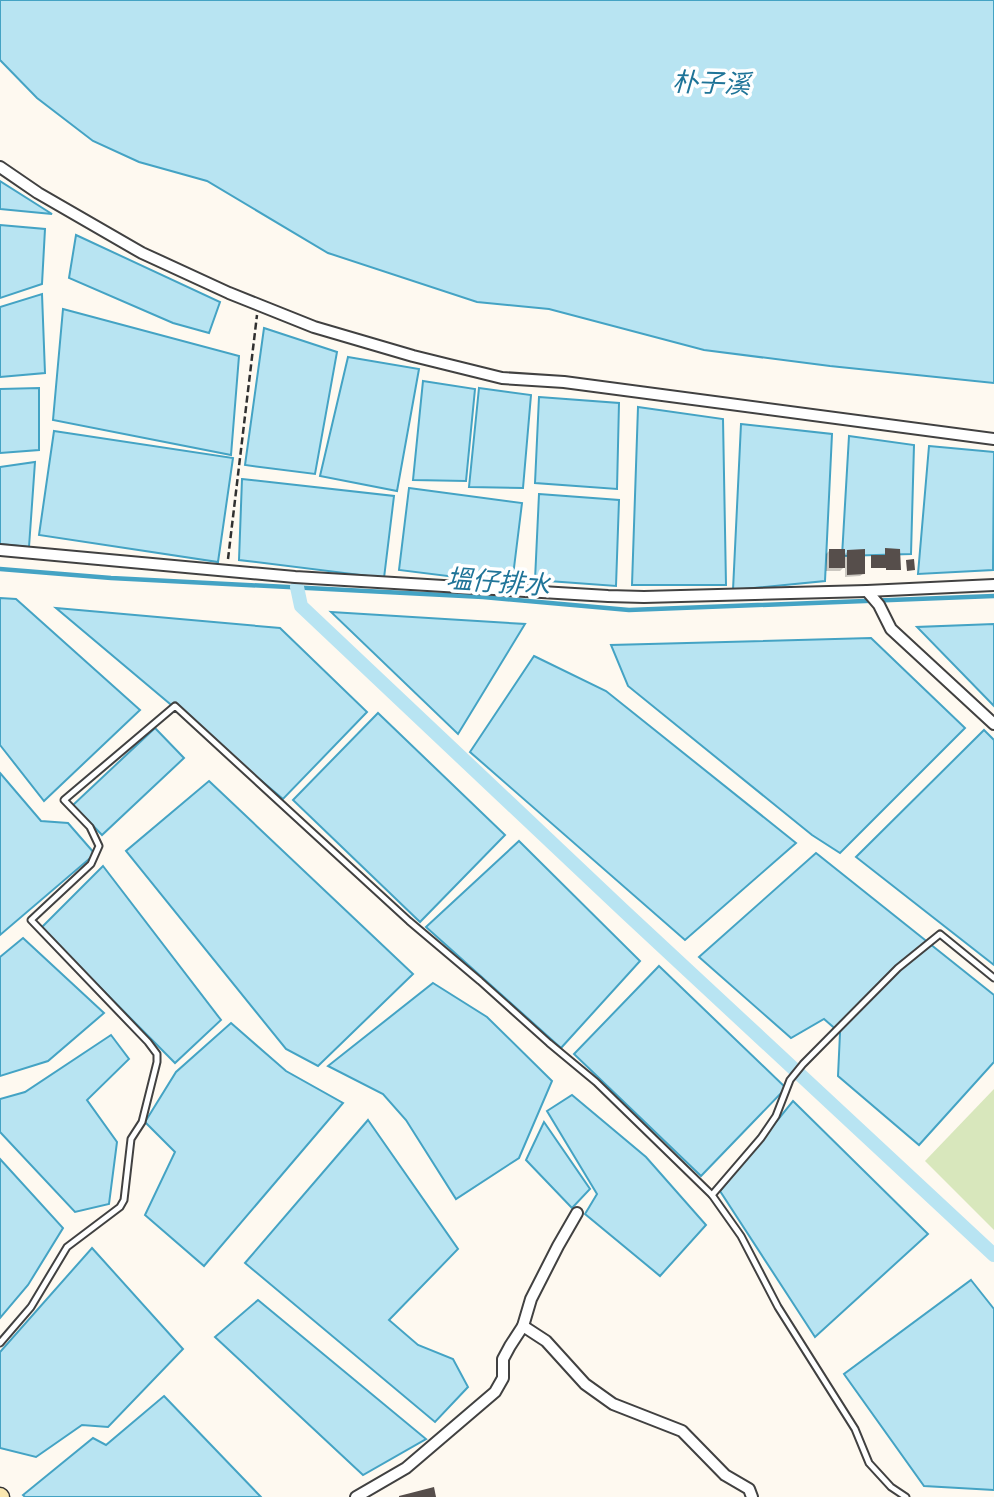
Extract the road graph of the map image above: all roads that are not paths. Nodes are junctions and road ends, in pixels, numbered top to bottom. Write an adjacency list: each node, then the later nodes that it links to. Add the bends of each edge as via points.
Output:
1 (0, 167): 2 (street, via 142,253 313,327 413,356 502,379 564,382)
2 (994, 439)
3 (0, 550): 5 (street, via 295,577 608,596)
4 (994, 585): 5 (street)
5 (867, 591): 6 (street, via 891,629)
6 (994, 724)
7 (994, 978): 8 (lane, via 940,934 898,968 803,1064 761,1138)
8 (712, 1195): 11 (lane, via 596,1082 409,921 175,706 64,800 89,827 99,846 91,864 31,920 148,1042 158,1062 142,1122 131,1139 124,1200 67,1247 31,1307); 14 (lane, via 855,1429 869,1463)
9 (577, 1213): 10 (street, via 531,1299)
10 (523, 1326): 12 (street, via 503,1359 503,1378 495,1392 406,1468); 13 (street, via 546,1341 613,1405 682,1432 725,1475 749,1489)
11 (0, 1343)
12 (356, 1497)
13 (752, 1497)
14 (906, 1497)

